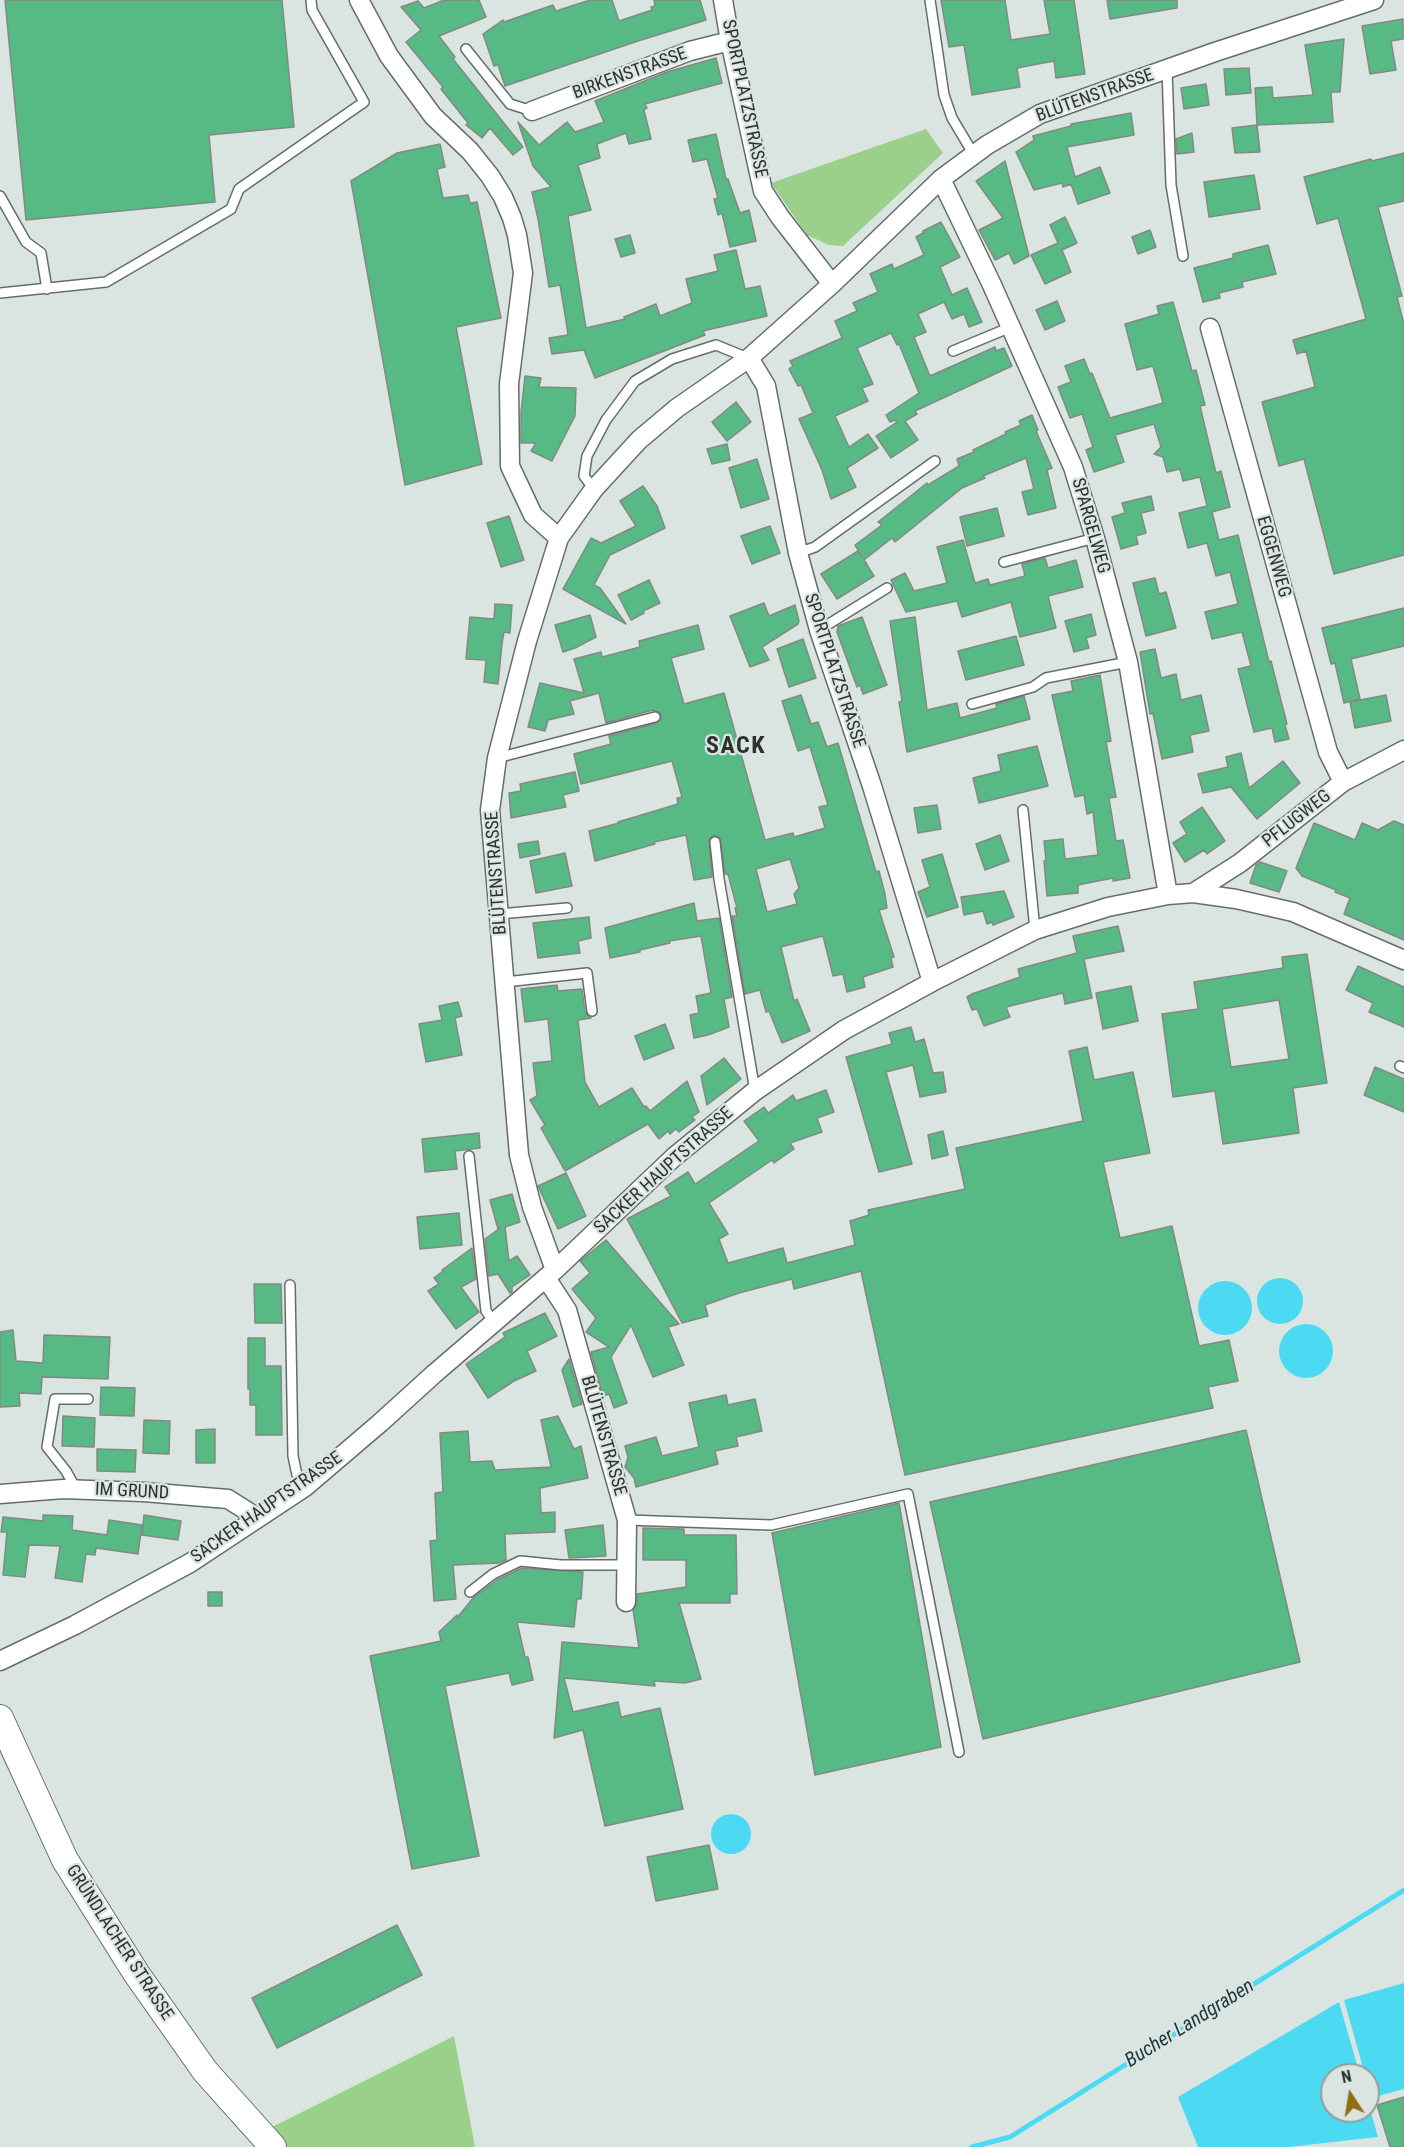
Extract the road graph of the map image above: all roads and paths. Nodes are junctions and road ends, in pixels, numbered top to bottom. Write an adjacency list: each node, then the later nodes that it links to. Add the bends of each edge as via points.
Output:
1 (311, 0): 15 (lane, via 312,10 364,102 239,189 231,209 223,214 106,282)
2 (359, 0): 23 (street, via 389,56 433,116 490,176 512,218 523,273 509,384 510,466 533,515)
3 (723, 0): 6 (street, SPORTPLATZSTRASSE)
4 (930, 0): 10 (lane, via 944,94 952,118)
5 (1374, 0): 8 (street, BLÜTENSTRASSE)
6 (730, 41): 9 (street, BIRKENSTRASSE, via 690,51); 14 (street, SPORTPLATZSTRASSE, via 764,191)
7 (466, 49): 9 (lane, via 510,104)
8 (1167, 69): 10 (street, BLÜTENSTRASSE, via 1040,114); 13 (lane, via 1171,185)
9 (532, 111)
10 (975, 154): 11 (street, BLÜTENSTRASSE)
11 (941, 179): 14 (street, BLÜTENSTRASSE); 17 (street, SPARGELWEG)
12 (0, 196): 15 (lane, via 26,242 41,253)
13 (1183, 256)
14 (832, 284): 20 (street, BLÜTENSTRASSE)
15 (47, 289): 16 (lane)
16 (0, 293)
17 (1011, 327): 19 (lane); 24 (street, SPARGELWEG, via 1073,467)
18 (1210, 328): 34 (street, EGGENWEG, via 1328,752)
19 (953, 351)
20 (749, 358): 22 (street, BLÜTENSTRASSE, via 639,440); 22 (lane, via 716,345 672,359 635,381 606,420 587,456 584,476); 25 (street, SPORTPLATZSTRASSE, via 766,386)
21 (935, 461): 25 (lane, via 815,547)
22 (594, 489): 23 (street, BLÜTENSTRASSE)
23 (559, 538): 33 (street, BLÜTENSTRASSE)
24 (1095, 538): 26 (lane); 29 (street, SPARGELWEG)
25 (798, 553): 28 (street, SPORTPLATZSTRASSE)
26 (1004, 562)
27 (887, 588): 28 (lane)
28 (819, 630): 44 (street, SPORTPLATZSTRASSE)
29 (1128, 662): 30 (lane, via 1046,678 1033,687); 38 (street, SPARGELWEG)
30 (972, 704)
31 (655, 717): 33 (lane)
32 (1404, 750): 34 (street, PFLUGWEG)
33 (497, 758): 40 (street, BLÜTENSTRASSE, via 490,810)
34 (1343, 782): 37 (street, PFLUGWEG, via 1240,863)
35 (1023, 810): 41 (lane)
36 (715, 843): 46 (lane)
37 (1193, 893): 38 (street, SACKER HAUPTSTRASSE); 42 (street, SACKER HAUPTSTRASSE, via 1293,912)
38 (1167, 895): 41 (street, SACKER HAUPTSTRASSE, via 1108,907)
39 (567, 908): 40 (lane)
40 (499, 914): 43 (street, BLÜTENSTRASSE)
41 (1035, 930): 44 (street, SACKER HAUPTSTRASSE)
42 (1404, 960)
43 (505, 981): 45 (lane, via 587,973); 48 (street, BLÜTENSTRASSE, via 519,1155)
44 (932, 982): 46 (street, SACKER HAUPTSTRASSE, via 844,1030)
45 (592, 1011)
46 (755, 1091): 48 (street, SACKER HAUPTSTRASSE, via 674,1157)
47 (469, 1156): 50 (lane, via 486,1311)
48 (550, 1274): 50 (street, SACKER HAUPTSTRASSE); 56 (street, BLÜTENSTRASSE, via 567,1310)
49 (290, 1285): 52 (lane, via 293,1455 297,1475)
50 (494, 1322): 52 (street, SACKER HAUPTSTRASSE)
51 (88, 1399): 53 (lane, via 55,1399 47,1447)
52 (305, 1486): 55 (street, SACKER HAUPTSTRASSE)
53 (76, 1489): 54 (street, IM GRUND); 55 (street, IM GRUND, via 228,1499)
54 (0, 1494)
55 (258, 1518): 60 (street, SACKER HAUPTSTRASSE, via 190,1563)
56 (627, 1520): 57 (street, BLÜTENSTRASSE); 62 (lane, via 771,1525 908,1494)
57 (626, 1565): 58 (lane, via 520,1561 493,1574); 59 (street, BLÜTENSTRASSE)
58 (470, 1592)
59 (626, 1602)
60 (0, 1660)
61 (0, 1718): 63 (main road, GRÜNDLACHER STRASSE, via 65,1860 150,1994 205,2071)
62 (958, 1752)
63 (273, 2147)

